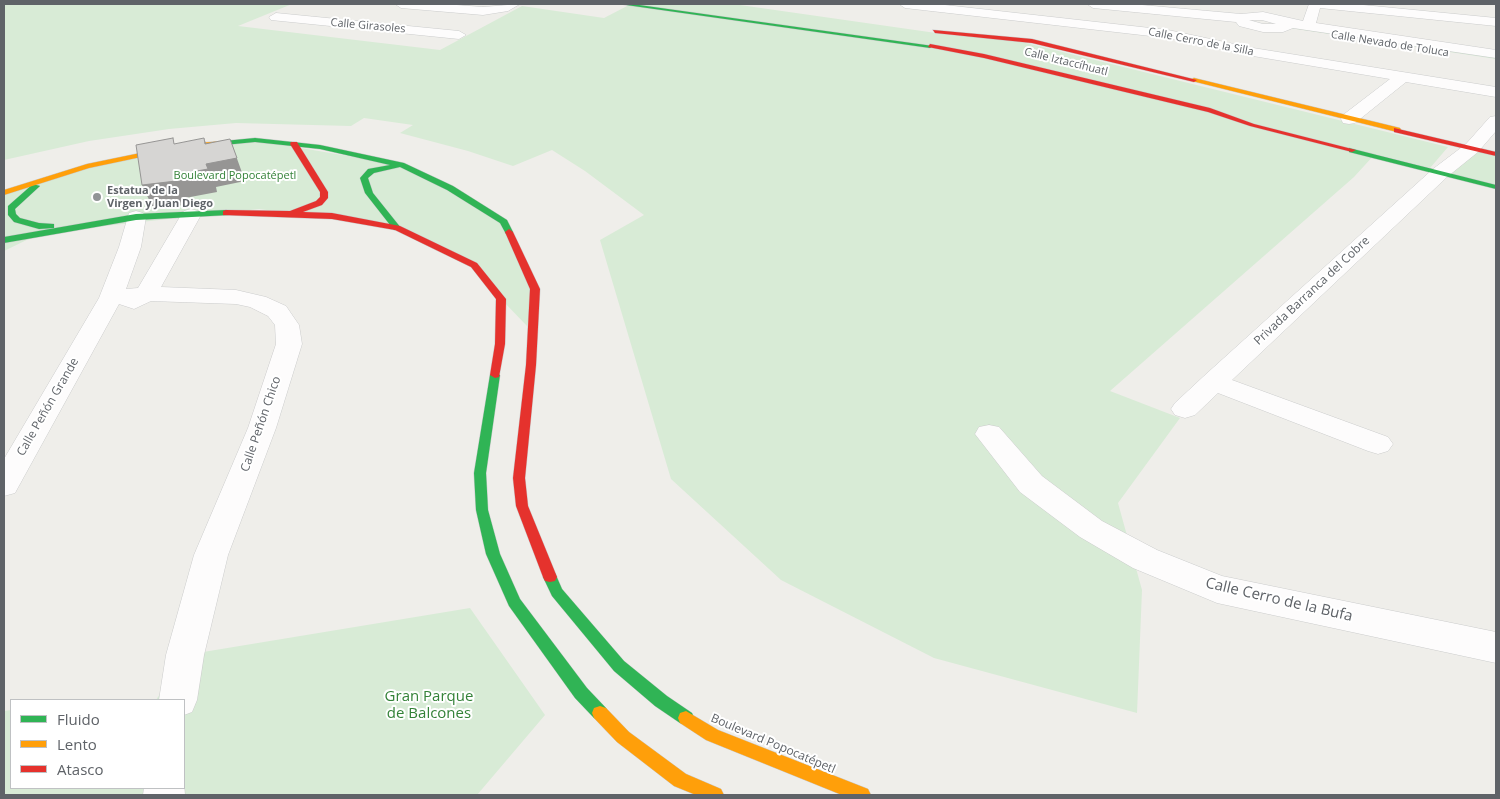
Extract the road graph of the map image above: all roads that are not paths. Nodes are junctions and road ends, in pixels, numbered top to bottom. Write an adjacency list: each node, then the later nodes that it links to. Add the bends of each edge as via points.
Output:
1 (405, 4): 2 (street, via 472,11 494,10); 12 (street)
2 (514, 4)
3 (622, 4): 28 (street, Calle Iztaccíhuatl, via 984,56 1204,108 1252,124)
4 (905, 4): 17 (street, Calle Cerro de la Silla, via 1156,33)
5 (1093, 4): 10 (street)
6 (1230, 4): 10 (street)
7 (1350, 6): 8 (street); 14 (street, via 1314,5)
8 (1427, 10): 11 (street)
9 (276, 17): 12 (street, Calle Girasoles)
10 (1249, 20): 13 (street, via 1271,17); 17 (street)
11 (1496, 22)
12 (364, 25): 16 (street, Calle Girasoles)
13 (1285, 25): 14 (street, Calle Nevado de Toluca); 19 (street, Calle Nevado de Toluca)
14 (1308, 26): 18 (street, Calle Nevado de Toluca)
15 (921, 29): 22 (street, Calle Iztaccíhuatl, via 1032,41)
16 (459, 35)
17 (1253, 52): 20 (street, Calle Cerro de la Silla)
18 (1496, 54)
19 (1496, 60)
20 (1403, 77): 21 (street, Calle Cerro de la Silla); 22 (street)
21 (1496, 92)
22 (1349, 118): 25 (street, Calle Iztaccíhuatl)
23 (1496, 121): 25 (street, Privada Barranca del Cobre)
24 (294, 144): 27 (street, Boulevard Popocatépetl, via 320,146); 29 (street, Boulevard Popocatépetl, via 255,140 184,146 87,166); 32 (street, via 324,192 324,198 319,204)
25 (1472, 148): 26 (street, Calle Iztaccíhuatl); 28 (street, Privada Barranca del Cobre)
26 (1496, 154)
27 (402, 165): 36 (street, via 370,171 364,178 369,193); 51 (street, Boulevard Popocatépetl, via 450,188 504,222 534,289 530,375 519,478 522,506 532,538 557,592 619,666 661,701 712,735)
28 (1440, 173): 30 (street, Calle Iztaccíhuatl); 43 (street, Privada Barranca del Cobre)
29 (45, 179): 31 (street, Boulevard Popocatépetl); 35 (street, via 16,202 11,208 12,215 17,220 39,226)
30 (1496, 187)
31 (4, 194)
32 (293, 213): 33 (street); 36 (street, via 332,216)
33 (191, 215): 34 (street); 40 (street, Calle Peñón Grande)
34 (136, 217): 35 (street); 41 (street, Calle Peñón Grande, via 130,247)
35 (77, 226): 37 (street)
36 (397, 228): 50 (street, via 474,265 501,299 500,344 480,473 482,510 493,554 514,602 581,693 623,737 680,780)
37 (42, 233): 38 (street); 39 (street)
38 (4, 240)
39 (4, 252)
40 (146, 294): 41 (street, Calle Peñón Chico); 42 (street, Calle Peñón Grande); 49 (street, Calle Peñón Chico, via 236,297 277,311 287,325 288,344 262,428 211,555 185,655)
41 (111, 298): 42 (street, Calle Peñón Grande)
42 (94, 331): 47 (street, Calle Peñón Grande)
43 (1213, 382): 44 (street, Privada Barranca del Cobre); 46 (street)
44 (1185, 409)
45 (989, 434): 48 (street, Calle Cerro de la Bufa, via 1031,484 1091,529 1145,559 1217,589)
46 (1378, 444)
47 (4, 485)
48 (1496, 648)
49 (178, 699)
50 (715, 795)
51 (862, 795)

